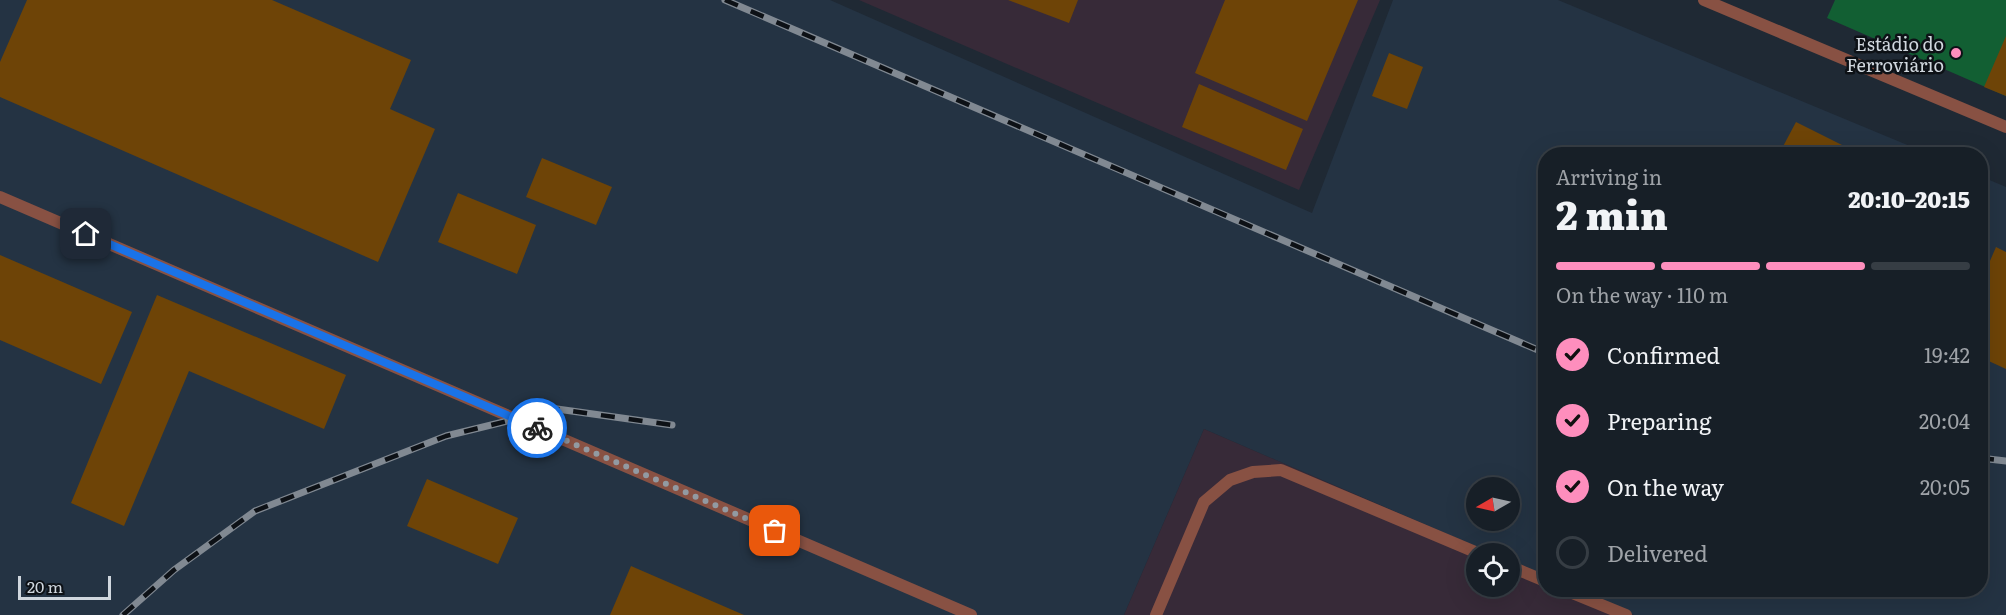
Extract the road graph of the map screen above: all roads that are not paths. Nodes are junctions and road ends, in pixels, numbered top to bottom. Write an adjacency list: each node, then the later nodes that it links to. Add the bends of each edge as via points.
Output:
1 (1704, 0): 2 (lane)
2 (2006, 127)
3 (0, 197): 8 (lane)
4 (1466, 548): 9 (lane, via 1281,470 1253,472 1230,480 1204,502)
5 (1520, 571): 6 (lane)
6 (1538, 578)
7 (1582, 597): 10 (lane)
8 (971, 615)
9 (1156, 615)
10 (1626, 615)

